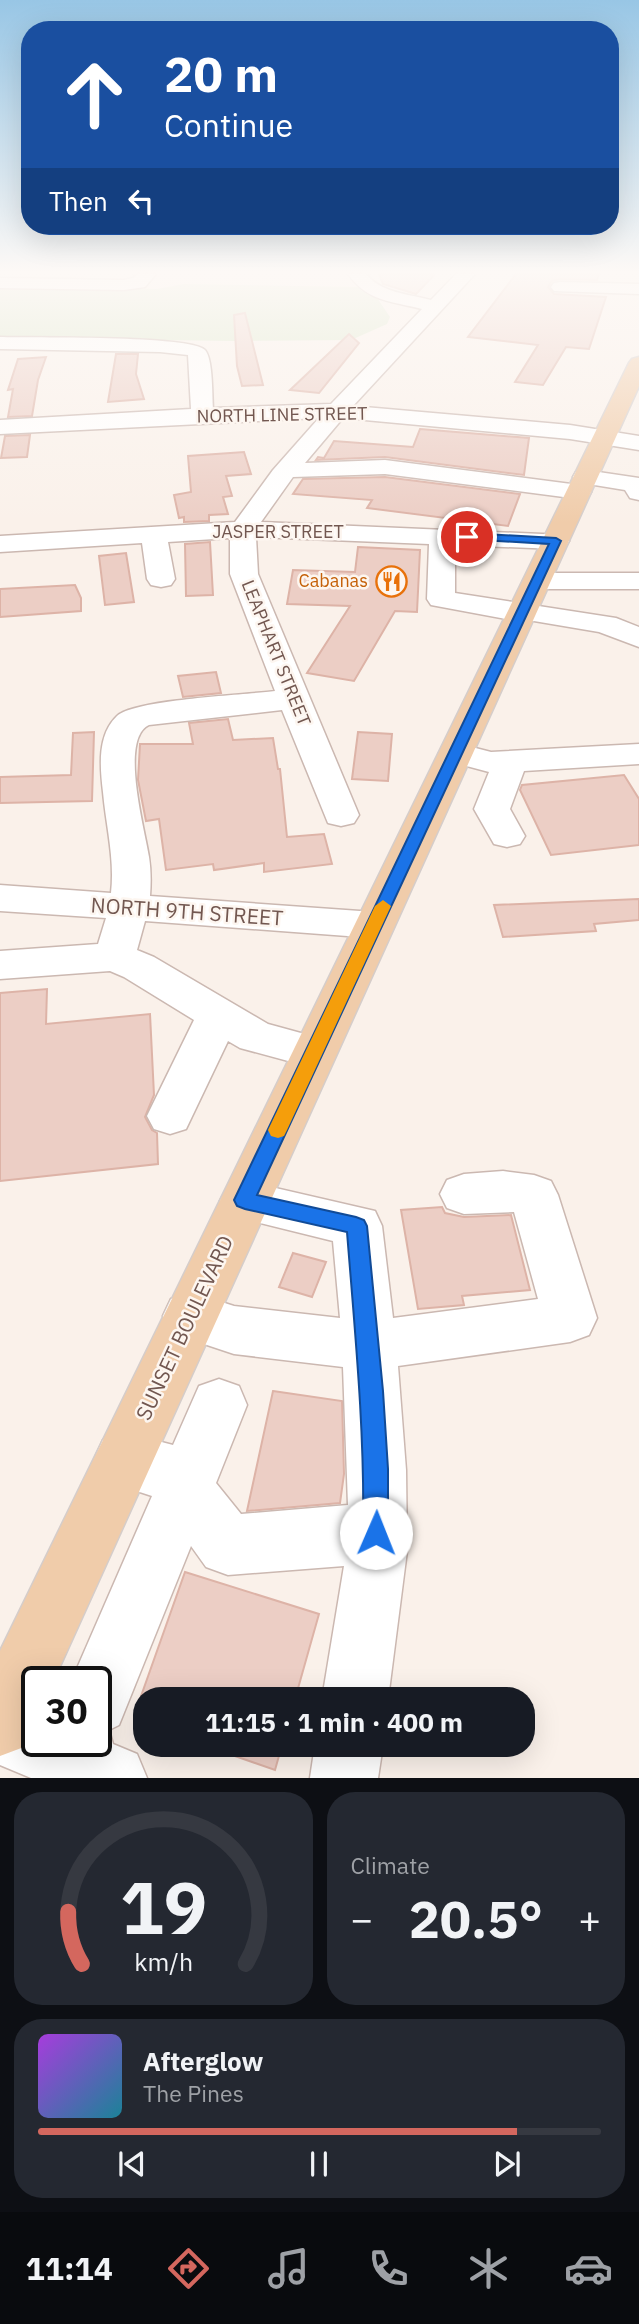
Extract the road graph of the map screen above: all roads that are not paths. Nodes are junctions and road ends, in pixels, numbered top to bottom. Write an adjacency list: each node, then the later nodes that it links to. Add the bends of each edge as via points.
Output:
1 (199, 357): 5 (street)
2 (388, 357): 4 (street)
3 (634, 384): 8 (main road, SUNSET BOULEVARD)
4 (338, 411): 5 (street, NORTH LINE STREET); 7 (street); 8 (street, NORTH LINE STREET, via 546,430 543,442)
5 (202, 415): 6 (street, NORTH LINE STREET)
6 (0, 427)
7 (287, 470): 8 (street, via 385,467); 10 (street)
8 (573, 481): 9 (street); 12 (street, JASPER STREET); 16 (main road, SUNSET BOULEVARD)
9 (638, 487)
10 (243, 529): 11 (street, JASPER STREET); 12 (street, JASPER STREET); 18 (street, LEAPHART STREET, via 244,574)
11 (155, 535): 13 (street, JASPER STREET); 14 (street)
12 (442, 536): 16 (street, via 441,599)
13 (0, 544)
14 (161, 579)
15 (639, 580): 16 (street)
16 (528, 602): 17 (street); 19 (main road, SUNSET BOULEVARD)
17 (639, 638)
18 (294, 699): 22 (street, LEAPHART STREET); 25 (street, via 148,715 127,724 118,765 123,819 131,847)
19 (456, 753): 21 (street); 26 (main road, SUNSET BOULEVARD)
20 (639, 754): 21 (street)
21 (510, 762): 23 (street, via 492,809)
22 (341, 815)
23 (507, 836)
24 (0, 898): 25 (street, NORTH 9TH STREET)
25 (129, 907): 26 (street, NORTH 9TH STREET); 27 (street)
26 (374, 925): 30 (main road, SUNSET BOULEVARD)
27 (114, 957): 28 (street); 29 (street, via 139,967)
28 (0, 965)
29 (218, 1016): 30 (street, via 255,1037); 31 (street)
30 (314, 1052): 33 (main road, SUNSET BOULEVARD)
31 (170, 1116)
32 (464, 1194): 35 (street, via 503,1191 534,1195 570,1318)
33 (245, 1200): 34 (main road, SUNSET BOULEVARD); 35 (street, via 356,1226)
34 (190, 1317): 35 (street); 37 (main road, SUNSET BOULEVARD)
35 (370, 1368): 39 (street)
36 (219, 1405): 38 (street)
37 (123, 1460): 38 (street, via 172,1473); 40 (main road, SUNSET BOULEVARD)
38 (184, 1490): 39 (street, via 228,1545); 41 (street)
39 (376, 1533): 42 (street)
40 (16, 1649): 43 (main road, SUNSET BOULEVARD)
41 (112, 1685)
42 (357, 1687)
43 (0, 1723)
44 (0, 1731): 45 (street)
45 (21, 1734)
46 (347, 1757): 47 (street)
47 (344, 1778)

